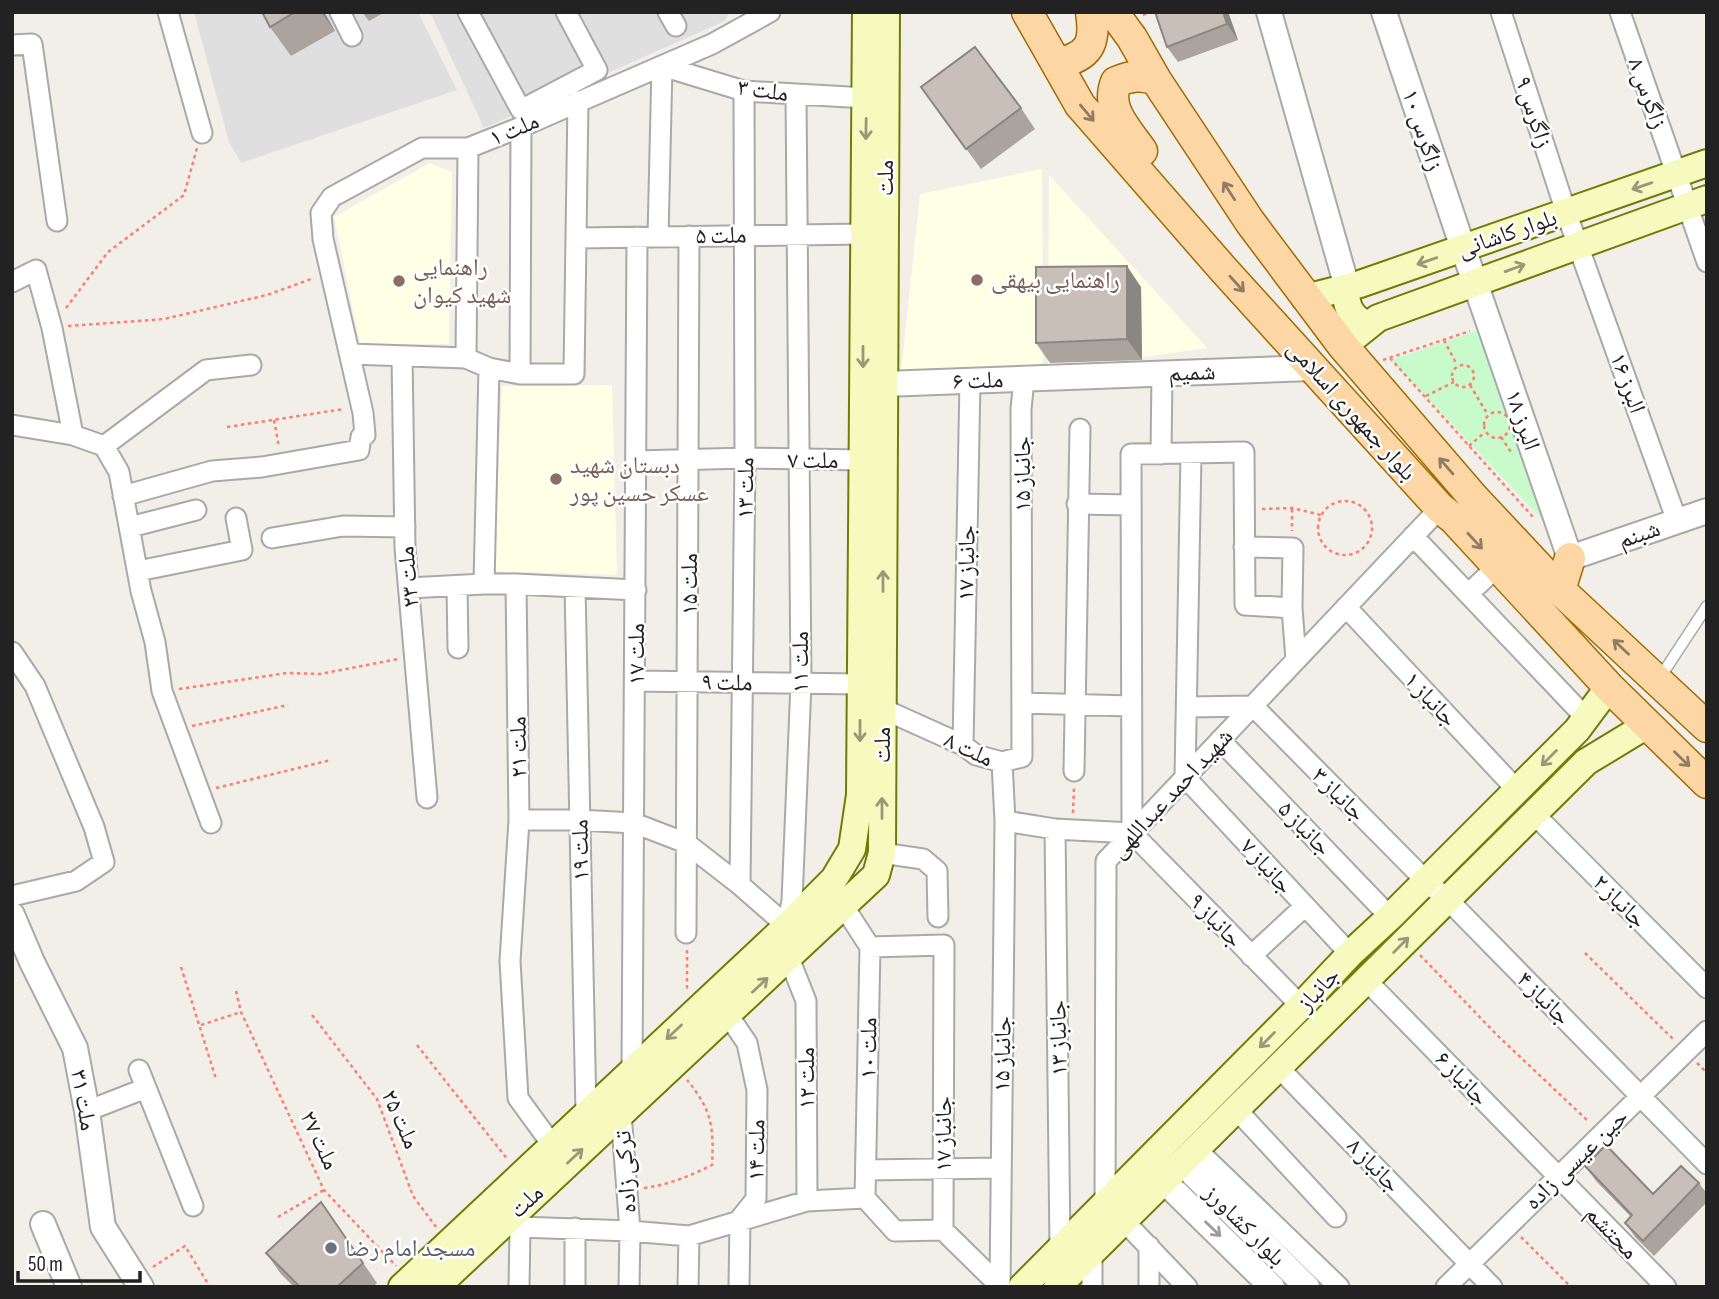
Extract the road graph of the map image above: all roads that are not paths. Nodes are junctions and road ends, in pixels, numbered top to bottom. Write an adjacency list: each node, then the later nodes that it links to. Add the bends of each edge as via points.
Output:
1 (168, 12): 25 (street)
2 (340, 12): 15 (street)
3 (468, 12): 4 (street, via 521,110 597,70)
4 (566, 12)
5 (866, 12): 22 (main road, ملت)
6 (886, 12): 60 (main road, ملت)
7 (1027, 12): 17 (main road, بلوار جمهوری اسلامی)
8 (1091, 12): 17 (main road, via 1094,33 1088,47 1079,58)
9 (1112, 12): 19 (main road, بلوار جمهوری اسلامی)
10 (1269, 12): 45 (street)
11 (1384, 12): 41 (street, زاگرس ۱۰)
12 (1501, 12): 30 (street, زاگرس ۹)
13 (1619, 12): 28 (street, زاگرس ۸)
14 (764, 14): 18 (street, ملت ۱)
15 (352, 36)
16 (12, 45): 31 (street, via 32,44)
17 (1057, 64): 39 (main road, بلوار جمهوری اسلامی, one-way to 39, via 1080,105)
18 (662, 66): 20 (street, ملت ۳); 23 (street, ملت ۱); 37 (street)
19 (1156, 80): 39 (main road, via 1143,75 1116,82 1110,95 1114,109); 46 (main road, بلوار جمهوری اسلامی, one-way to 19)
20 (744, 91): 21 (street, ملت ۳); 32 (street, ملت ۱۳)
21 (796, 94): 22 (street, ملت ۳); 33 (street, ملت ۱۱)
22 (866, 98): 34 (main road, ملت, one-way to 34)
23 (578, 101): 24 (street, ملت ۱); 38 (street)
24 (521, 127): 26 (street, ملت ۱); 56 (street)
25 (202, 133)
26 (468, 148): 48 (street, ملت ۱, via 422,148 332,197 321,213); 51 (street)
27 (1707, 163): 28 (main road, بلوار کاشانی)
28 (1677, 174): 29 (street, زاگرس ۸); 30 (main road, بلوار کاشانی, one-way to 30)
29 (1697, 202): 40 (main road, بلوار کاشانی); 42 (street, زاگرس ۸)
30 (1566, 212): 40 (street, زاگرس ۹); 41 (main road, بلوار کاشانی)
31 (57, 221)
32 (744, 234): 33 (street, ملت ۵); 35 (street, ملت ۵); 67 (street, ملت ۱۳)
33 (796, 234): 34 (street, ملت ۵); 69 (street, ملت ۱۱)
34 (864, 234): 70 (main road, ملت, one-way to 70)
35 (689, 236): 37 (street, ملت ۵); 68 (street, ملت ۱۵)
36 (636, 237): 37 (street, ملت ۵); 38 (street, ملت ۵); 71 (street, ملت ۱۷)
37 (658, 237)
38 (578, 238): 56 (street, via 574,374)
39 (1202, 244): 54 (main road, بلوار جمهوری اسلامی, one-way to 54)
40 (1578, 246): 44 (main road, بلوار کاشانی, one-way to 40); 79 (street, البرز ۱۶)
41 (1463, 248): 44 (street, زاگرس ۱۰); 45 (main road, بلوار کاشانی, one-way to 45)
42 (1707, 262)
43 (12, 282): 63 (street, via 36,270)
44 (1475, 283): 47 (main road, بلوار کاشانی); 85 (street, البرز ۱۸)
45 (1347, 287): 46 (main road, بلوار کاشانی); 47 (main road, via 1349,311)
46 (1305, 298): 50 (main road, بلوار جمهوری اسلامی)
47 (1369, 325): 50 (main road, بلوار کاشانی)
48 (350, 354): 49 (street); 72 (street, ملت ۱, via 365,435 359,450 212,471)
49 (402, 355): 51 (street); 81 (street, ملت ۲۳)
50 (1352, 357): 94 (main road, بلوار جمهوری اسلامی, one-way to 50)
51 (466, 358): 53 (street)
52 (251, 365): 64 (street, via 206,370)
53 (489, 368): 56 (street); 88 (street)
54 (1313, 368): 55 (street, شمیم); 75 (main road, بلوار جمهوری اسلامی)
55 (1162, 373): 57 (street, شمیم); 65 (street)
56 (520, 374)
57 (1072, 377): 58 (street, ملت ۶)
58 (1024, 379): 59 (street, ملت ۶); 109 (street, جانباز ۱۵)
59 (970, 380): 60 (street, ملت ۶); 119 (street, جانباز ۱۷)
60 (884, 384): 114 (main road, ملت, one-way to 60)
61 (12, 425): 63 (street)
62 (1080, 429): 73 (street)
63 (73, 435): 64 (street)
64 (103, 446): 72 (street, via 119,472)
65 (1161, 454): 66 (street); 74 (street, via 1131,454)
66 (1191, 454): 84 (street, via 1244,452); 113 (street)
67 (745, 458): 68 (street, ملت ۷); 69 (street, ملت ۷); 105 (street, ملت ۱۳)
68 (689, 459): 71 (street, ملت ۷); 103 (street, ملت ۱۵)
69 (799, 460): 70 (street, ملت ۷); 106 (street, ملت ۱۱)
70 (862, 460): 107 (main road, ملت)
71 (637, 461): 93 (street, ملت ۱۷)
72 (123, 496): 80 (street)
73 (1077, 504): 74 (street); 110 (street)
74 (1131, 505): 111 (street)
75 (1440, 508): 82 (street, شهید احمد عبداللهی); 86 (main road, بلوار جمهوری اسلامی, one-way to 86)
76 (195, 510): 80 (street)
77 (1707, 511): 79 (street, شبنم)
78 (236, 518): 87 (street, via 242,550)
79 (1677, 521): 85 (street, شبنم)
80 (130, 527): 87 (street)
81 (405, 527): 83 (street, via 343,526); 92 (street, ملت ۲۳)
82 (1413, 536): 95 (street); 97 (street, شهید احمد عبداللهی)
83 (272, 538)
84 (1244, 547): 98 (street, via 1245,605); 98 (street, via 1293,548)
85 (1570, 558): 94 (main road)
86 (1498, 566): 95 (street); 108 (main road, بلوار جمهوری اسلامی)
87 (138, 571): 130 (street, via 162,691)
88 (484, 584): 89 (street); 90 (street)
89 (516, 584): 91 (street); 127 (street, ملت ۲۱)
90 (457, 586): 92 (street); 99 (street)
91 (575, 587): 93 (street); 128 (street, ملت ۱۹)
92 (409, 589): 125 (street, ملت ۲۳)
93 (636, 590): 102 (street, ملت ۱۷)
94 (1560, 590): 104 (main road, بلوار جمهوری اسلامی, one-way to 94)
95 (1468, 594): 115 (street)
96 (1707, 606): 104 (lane)
97 (1346, 607): 101 (street, شهید احمد عبداللهی); 124 (street, جانباز ۱)
98 (1292, 608): 101 (street)
99 (458, 648)
100 (12, 652): 138 (street, via 35,686 104,862 76,881)
101 (1296, 660): 112 (street, شهید احمد عبداللهی)
102 (636, 681): 103 (street, ملت ۹); 131 (street, ملت ۱۷)
103 (688, 681): 105 (street, ملت ۹); 134 (street, ملت ۱۵)
104 (1658, 681): 117 (main road, بلوار جمهوری اسلامی)
105 (742, 682): 106 (street, ملت ۹); 137 (street, ملت ۱۳)
106 (801, 683): 107 (street, ملت ۹); 146 (street, ملت ۱۱)
107 (860, 684): 146 (main road, ملت, one-way to 146, via 860,795 852,849)
108 (1609, 687): 115 (main road, جانباز); 116 (main road, بلوار جمهوری اسلامی)
109 (1022, 703): 110 (street); 120 (street, جانباز ۱۵, via 1022,757)
110 (1075, 705): 111 (street); 121 (street)
111 (1130, 706): 133 (street)
112 (1252, 706): 113 (street); 118 (street, شهید احمد عبداللهی); 136 (street, جانباز ۳)
113 (1188, 707): 122 (street)
114 (883, 709): 119 (street, ملت ۸); 135 (main road, ملت, one-way to 114)
115 (1586, 718): 124 (main road, جانباز, one-way to 124)
116 (1647, 725): 123 (main road, بلوار جمهوری اسلامی, one-way to 123); 126 (main road, جانباز, via 1586,762)
117 (1707, 727)
118 (1220, 740): 122 (street, شهید احمد عبداللهی); 144 (street, جانباز ۵)
119 (963, 746): 120 (street, ملت ۸)
120 (1002, 762): 129 (street, ملت ۸)
121 (1074, 771)
122 (1185, 777): 133 (street, شهید احمد عبداللهی); 141 (street, جانباز ۷)
123 (1707, 783)
124 (1517, 790): 136 (main road, جانباز)
125 (427, 798)
126 (1534, 814): 139 (main road, جانباز); 151 (street, جانباز ۲)
127 (519, 820): 128 (street); 162 (street, ملت ۲۱, via 510,961 517,1098)
128 (579, 820): 131 (street); 160 (street, ملت ۱۹)
129 (1005, 821): 132 (street); 165 (street, جانباز ۱۵)
130 (211, 823)
131 (634, 823): 134 (street); 156 (street, ملت ۱۷)
132 (1064, 830): 133 (street); 182 (street, جانباز ۱۳)
133 (1132, 833): 149 (street, جانباز ۹); 172 (street, شهید احمد عبداللهی, via 1106,861)
134 (686, 843): 137 (street); 145 (street, ملت ۱۵)
135 (882, 853): 140 (main road, ملت, via 876,875); 143 (street, via 923,859 937,871)
136 (1426, 881): 139 (street, جانباز ۳); 144 (main road, جانباز)
137 (740, 884): 146 (street)
138 (12, 896)
139 (1448, 900): 150 (main road, جانباز, one-way to 139); 157 (street, جانباز ۴)
140 (844, 907): 146 (main road, ملت); 147 (street)
141 (1304, 907): 148 (street, جانباز ۷); 149 (street)
142 (12, 915): 159 (street, ملت ۳۱, via 75,1048)
143 (938, 917)
144 (1391, 917): 148 (main road, جانباز)
145 (686, 933)
146 (793, 943): 153 (main road, ملت, one-way to 146); 156 (main road, ملت, one-way to 156, via 688,1020); 170 (street, ملت ۱۲, via 806,1001)
147 (870, 947): 166 (street, جانباز ۱۷, via 944,945); 167 (street, ملت ۱۰)
148 (1350, 954): 152 (main road, جانباز)
149 (1251, 956): 152 (street, جانباز ۹)
150 (1367, 980): 155 (main road, جانباز); 168 (street, جانباز ۶)
151 (1707, 988)
152 (1301, 1006): 163 (main road, جانباز, one-way to 163, via 1163,1145)
153 (727, 1015): 161 (main road, ملت); 175 (street, ملت ۱۴, via 747,1043 757,1090 756,1199)
154 (1707, 1031): 157 (street, حین عیسی زاده)
155 (1278, 1067): 158 (main road, جانباز); 184 (street, جانباز ۸)
156 (632, 1071): 160 (main road, ملت)
157 (1640, 1096): 164 (street, جانباز ۴); 168 (street, حین عیسی زاده)
158 (1236, 1110): 163 (main road, جانباز); 174 (street)
159 (87, 1111): 171 (street, via 143,1079); 185 (street, ملت ۳۱, via 103,1227)
160 (586, 1113): 162 (main road, ملت)
161 (621, 1113): 173 (main road, ملت, one-way to 161); 179 (street, ترکی زاده)
162 (553, 1146): 173 (main road, ملت, via 520,1176)
163 (1171, 1164): 172 (main road, جانباز); 200 (street, بلوار کشاورز, one-way to 200); 201 (street, بلوار کشاورز); 202 (street)
164 (1707, 1164)
165 (1001, 1168): 166 (street); 187 (street, جانباز ۱۵)
166 (942, 1169): 167 (street); 178 (street, جانباز ۱۷)
167 (866, 1170): 169 (street, ملت ۱۰)
168 (1558, 1176): 184 (street, حین عیسی زاده); 205 (street, محتشم)
169 (865, 1198): 170 (street); 178 (street, via 895,1231)
170 (807, 1201): 175 (street)
171 (193, 1206)
172 (1115, 1212): 181 (street); 182 (main road, جانباز); 183 (main road, جانباز)
173 (509, 1213): 177 (street); 186 (main road, ملت, via 448,1243); 189 (main road, ملت); 190 (street)
174 (1336, 1217)
175 (740, 1219): 180 (street); 194 (street, ملت ۱۴)
176 (43, 1224): 188 (street)
177 (575, 1228): 179 (street); 191 (street)
178 (943, 1230): 187 (street)
179 (630, 1231): 180 (street); 192 (street, ترکی زاده)
180 (689, 1236): 193 (street)
181 (1149, 1247): 198 (street); 199 (street)
182 (1060, 1248): 195 (main road, جانباز)
183 (1092, 1253): 196 (main road, جانباز); 197 (street)
184 (1470, 1264): 203 (street, حین عیسی زاده); 204 (street, جانباز ۸)
185 (139, 1283)
186 (406, 1283)
187 (1000, 1286)
188 (69, 1287)
189 (436, 1287)
190 (519, 1287)
191 (575, 1287)
192 (629, 1287)
193 (688, 1287)
194 (739, 1287)
195 (1023, 1287)
196 (1057, 1287)
197 (1092, 1287)
198 (1149, 1287)
199 (1187, 1287)
200 (1272, 1287)
201 (1307, 1287)
202 (1339, 1287)
203 (1446, 1287)
204 (1492, 1287)
205 (1666, 1287)

